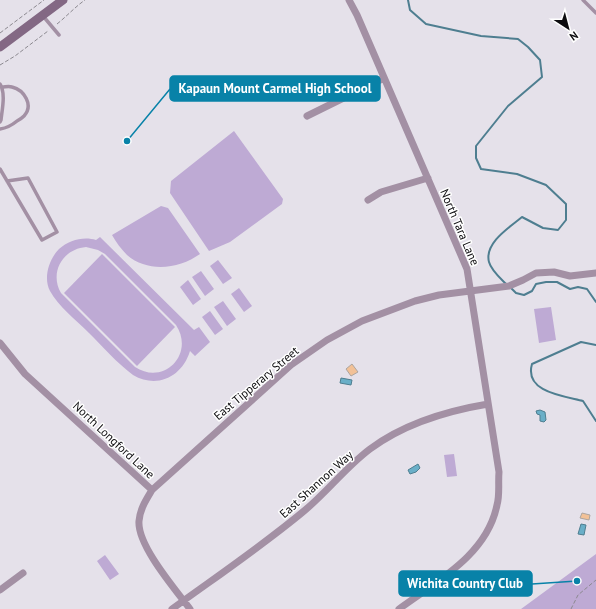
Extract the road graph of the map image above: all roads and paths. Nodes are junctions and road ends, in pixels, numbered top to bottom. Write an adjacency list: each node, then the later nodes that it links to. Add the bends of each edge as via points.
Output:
1 (44, 0): 9 (path)
2 (63, 0): 7 (main road)
3 (85, 0): 8 (path)
4 (349, 0): 13 (street, North Tara Lane)
5 (583, 0): 6 (lane)
6 (596, 13)
7 (42, 15): 8 (lane); 11 (main road)
8 (52, 27): 10 (lane); 12 (path)
9 (0, 33)
10 (59, 35)
11 (0, 46)
12 (0, 65)
13 (384, 78): 15 (street); 19 (street, North Tara Lane)
14 (1, 85): 16 (lane); 17 (lane, via 12,87 25,96 28,110 7,128)
15 (307, 116)
16 (0, 122)
17 (0, 129)
18 (0, 169): 20 (lane)
19 (428, 178): 21 (street, via 381,192); 23 (street, North Tara Lane, via 467,269)
20 (8, 182): 20 (lane, via 42,240 57,232 28,178)
21 (368, 200)
22 (596, 273): 23 (street, East Tipperary Street, via 570,276 554,272 536,273 509,286)
23 (471, 290): 25 (street, North Tara Lane); 26 (street, East Tipperary Street, via 415,301 362,321 327,340 291,365)
24 (0, 343): 26 (street, North Longford Lane, via 26,374)
25 (488, 404): 30 (street, East Shannon Way, via 456,410 404,427 370,449 270,538); 33 (street, North Tara Lane, via 498,472 498,504 492,524 464,562)
26 (152, 490): 30 (street, North Longford Lane, via 142,506 139,522 142,538)
27 (23, 573): 29 (street)
28 (596, 580): 34 (path, via 578,595)
29 (0, 590)
30 (184, 601): 31 (street, East Shannon Way); 32 (street, North Longford Lane)
31 (172, 609)
32 (190, 609)
33 (399, 609)
34 (571, 609)

